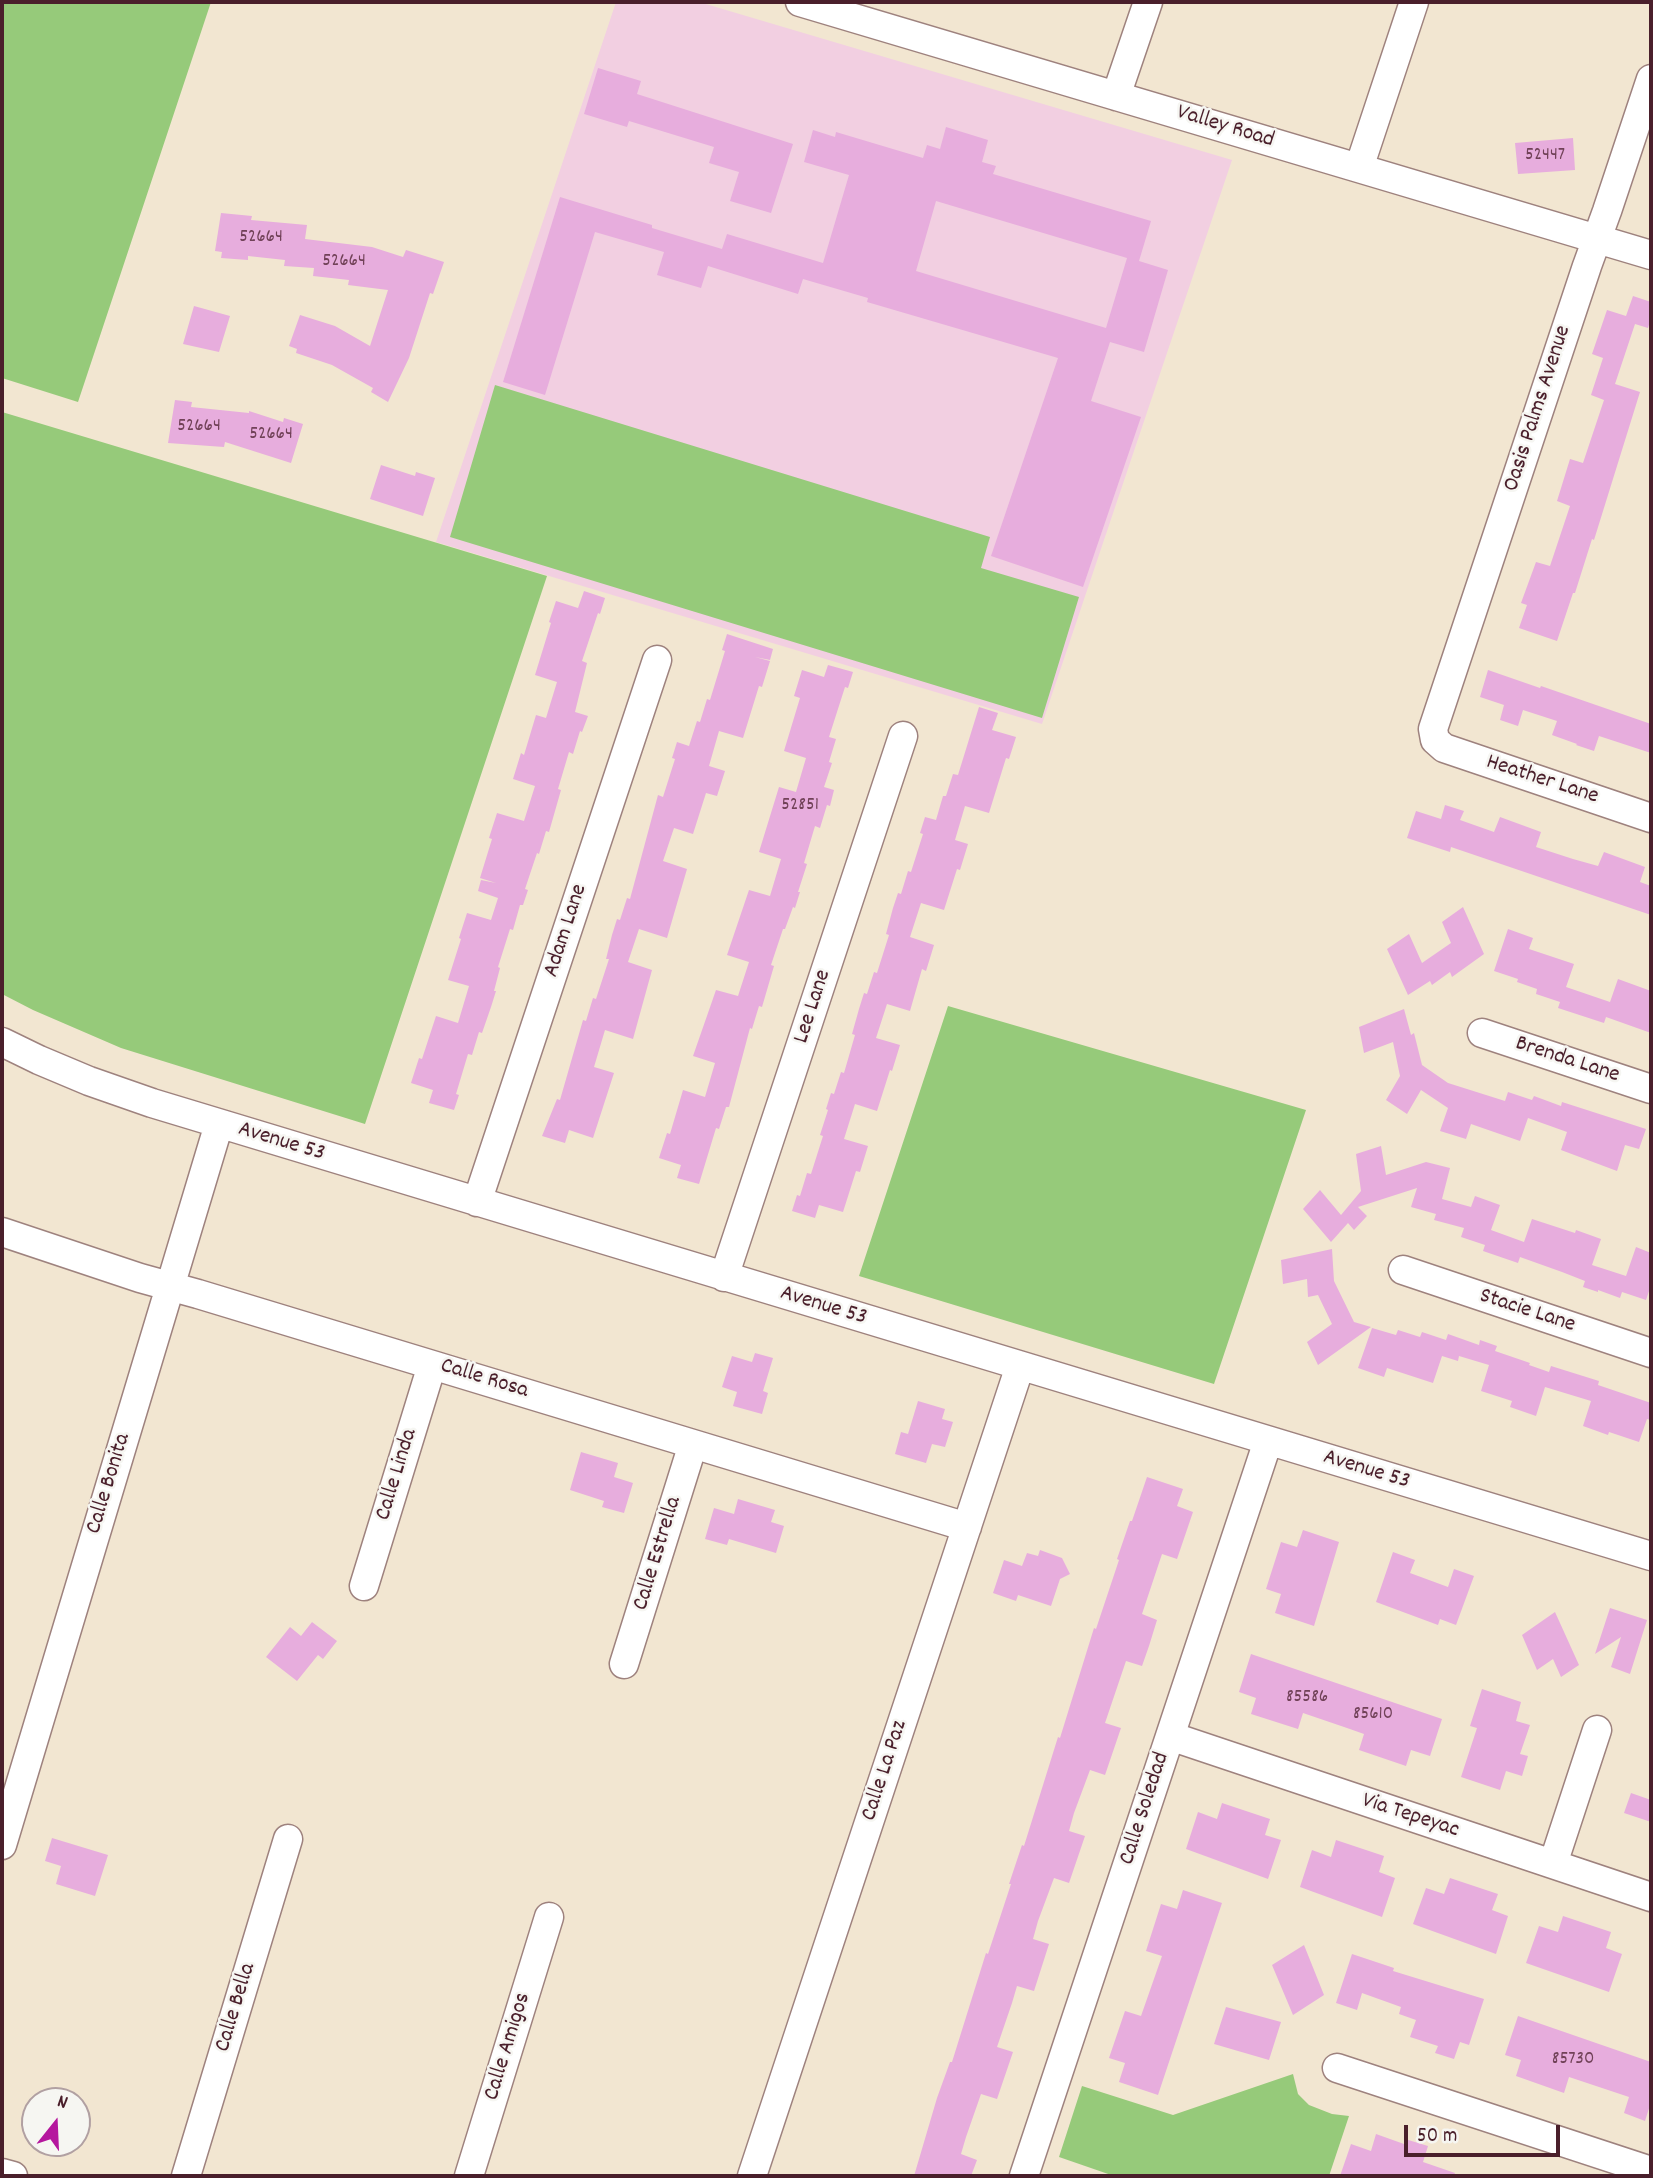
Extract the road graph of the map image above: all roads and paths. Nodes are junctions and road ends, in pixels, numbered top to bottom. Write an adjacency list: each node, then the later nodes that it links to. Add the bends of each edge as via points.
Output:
1 (800, 2): 4 (street, Valley Road)
2 (1147, 2): 6 (street)
3 (1415, 2): 7 (street)
4 (869, 11): 6 (street, Valley Road)
5 (1651, 79): 8 (street, Oasis Palms Avenue)
6 (1116, 96): 7 (street, Valley Road)
7 (1359, 168): 8 (street, Valley Road)
8 (1597, 239): 9 (street, Valley Road); 12 (street, Oasis Palms Avenue, via 1437,714)
9 (1651, 255)
10 (657, 660): 18 (street, Adam Lane)
11 (904, 736): 21 (street, Lee Lane)
12 (1435, 740): 13 (street, Heather Lane, via 1451,751)
13 (1651, 818)
14 (1482, 1033): 16 (street, Brenda Lane)
15 (2, 1042): 17 (street, Avenue 53, via 89,1081)
16 (1651, 1089)
17 (219, 1124): 18 (street, Avenue 53); 22 (street, Calle Bonita)
18 (477, 1202): 21 (street, Avenue 53)
19 (2, 1232): 22 (street, Calle Rosa)
20 (1403, 1270): 23 (street, Stacie Lane)
21 (724, 1277): 25 (street, Avenue 53)
22 (170, 1286): 24 (street, Calle Rosa); 35 (street, Calle Bonita)
23 (1651, 1353)
24 (432, 1364): 27 (street, Calle Rosa); 30 (street, Calle Linda)
25 (1020, 1366): 26 (street, Avenue 53); 28 (street, Calle La Paz)
26 (1268, 1441): 29 (street, Avenue 53); 33 (street, Calle Soledad)
27 (693, 1444): 28 (street, Calle Rosa); 31 (street, Calle Estrella)
28 (967, 1527): 45 (street, Calle La Paz)
29 (1651, 1556)
30 (364, 1586)
31 (624, 1664)
32 (1597, 1730): 36 (street)
33 (1170, 1737): 36 (street, Via Tepeyac); 46 (street, Calle Soledad)
34 (288, 1839): 43 (street, Calle Bella)
35 (2, 1845)
36 (1553, 1864): 37 (street, Via Tepeyac)
37 (1651, 1896)
38 (549, 1917): 44 (street, Calle Amigos)
39 (1336, 2068): 40 (street)
40 (1651, 2171)
41 (2, 2173): 42 (street)
42 (13, 2176)
43 (186, 2176)
44 (469, 2176)
45 (752, 2176)
46 (1024, 2176)

